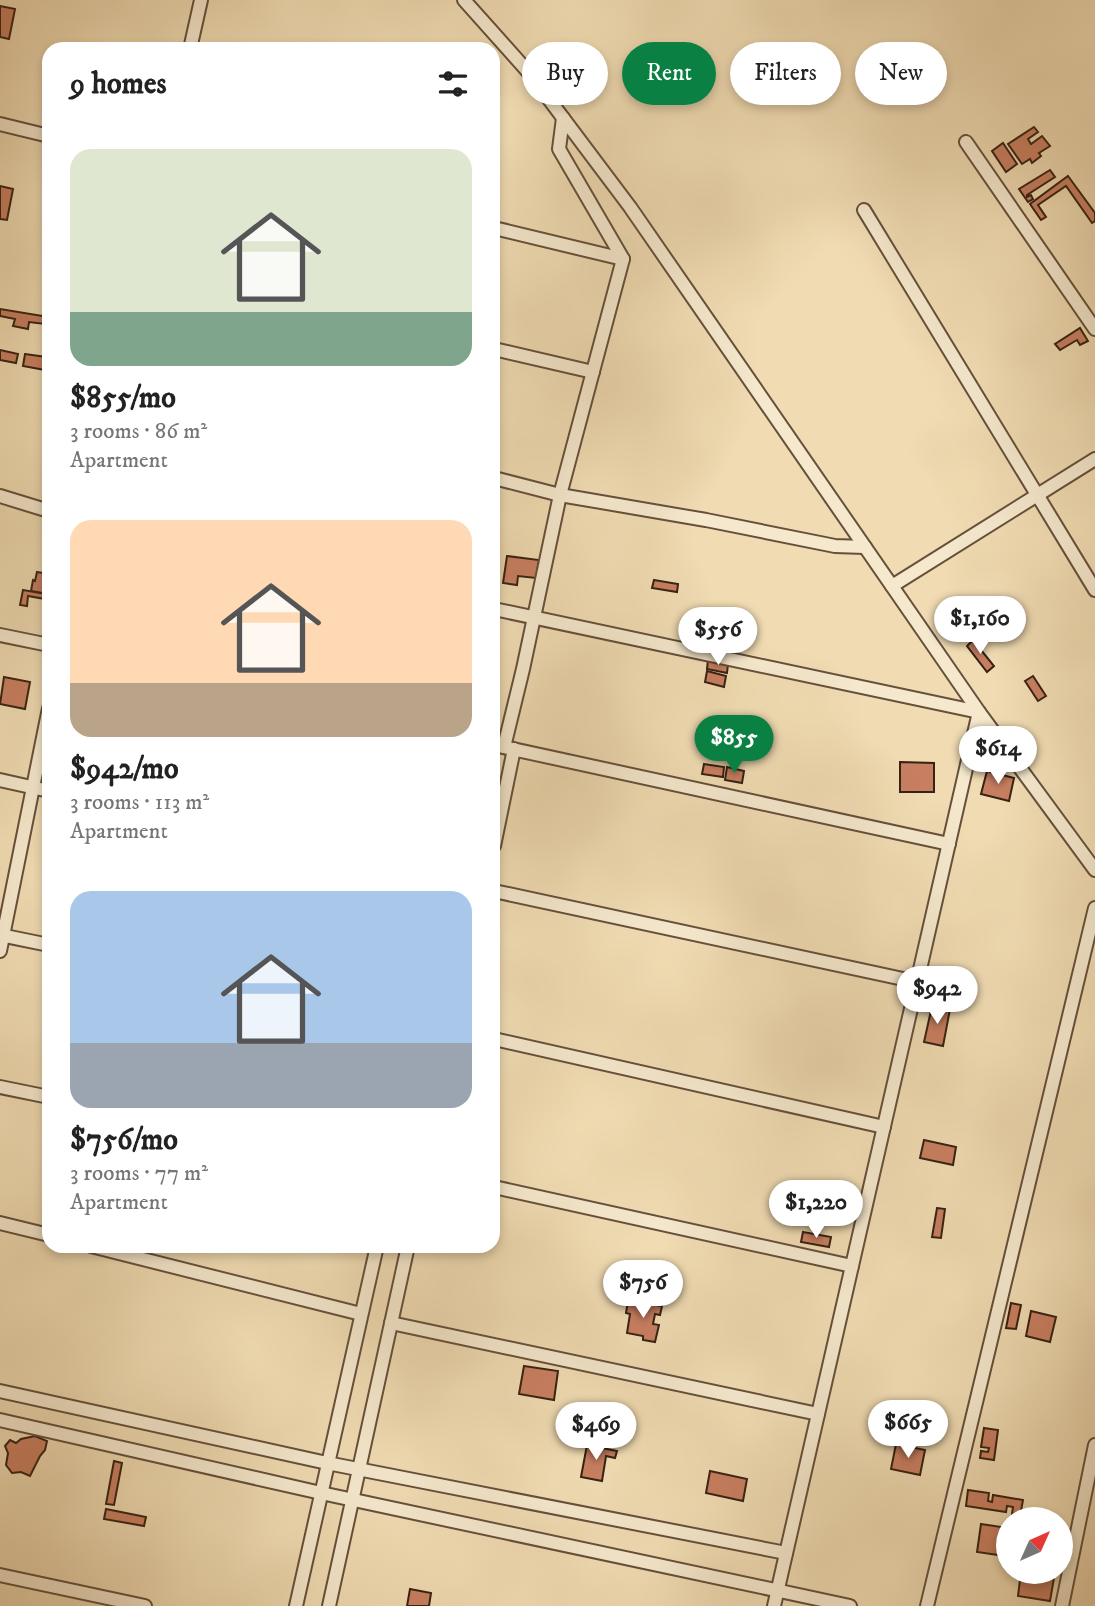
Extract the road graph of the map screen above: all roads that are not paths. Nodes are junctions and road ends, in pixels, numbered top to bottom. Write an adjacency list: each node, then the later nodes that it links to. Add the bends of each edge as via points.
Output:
1 (201, 0): 3 (street)
2 (464, 0): 4 (street)
3 (192, 42)
4 (563, 118): 10 (street, via 559,149); 20 (street, via 630,207)
5 (0, 124): 6 (street)
6 (42, 134)
7 (966, 142): 11 (street)
8 (864, 210): 17 (street)
9 (500, 229): 10 (street)
10 (623, 259): 13 (street)
11 (1095, 328)
12 (500, 350): 13 (street)
13 (593, 372): 16 (street)
14 (1095, 459): 17 (street)
15 (500, 480): 16 (street)
16 (561, 495): 20 (street, via 835,546); 24 (street)
17 (1037, 495): 21 (street); 22 (street)
18 (0, 496): 19 (street)
19 (42, 509)
20 (865, 547): 21 (street)
21 (892, 586): 27 (street)
22 (1095, 590)
23 (500, 610): 24 (street)
24 (534, 618): 27 (street); 29 (street)
25 (0, 635): 26 (street)
26 (42, 644)
27 (979, 712): 34 (street); 35 (street)
28 (42, 742): 32 (street)
29 (504, 747): 31 (street); 34 (street)
30 (0, 780): 32 (street)
31 (500, 787)
32 (32, 788): 33 (street); 38 (street)
33 (42, 790)
34 (949, 844): 41 (street)
35 (1095, 870)
36 (500, 892): 41 (street)
37 (1095, 908): 71 (street)
38 (1, 935): 39 (street); 40 (street)
39 (42, 944)
40 (0, 951)
41 (917, 982): 45 (street)
42 (500, 1041): 45 (street)
43 (0, 1087): 44 (street)
44 (42, 1096)
45 (884, 1127): 52 (street)
46 (500, 1188): 52 (street)
47 (0, 1223): 48 (street)
48 (42, 1233)
49 (119, 1253): 53 (street)
50 (375, 1253): 53 (street)
51 (406, 1253): 54 (street)
52 (852, 1266): 56 (street)
53 (361, 1314): 59 (street)
54 (391, 1323): 56 (street); 60 (street)
55 (0, 1391): 59 (street)
56 (818, 1414): 63 (street)
57 (0, 1420): 61 (street)
58 (1095, 1445): 72 (street)
59 (327, 1463): 60 (street); 61 (street)
60 (359, 1469): 62 (street); 63 (street)
61 (321, 1493): 62 (street); 67 (street)
62 (352, 1500): 65 (street); 68 (street)
63 (786, 1553): 65 (street)
64 (0, 1575): 66 (street)
65 (777, 1591): 69 (street); 70 (street)
66 (145, 1606)
67 (296, 1606)
68 (329, 1606)
69 (774, 1606)
70 (850, 1606)
71 (926, 1606)
72 (1062, 1606)

